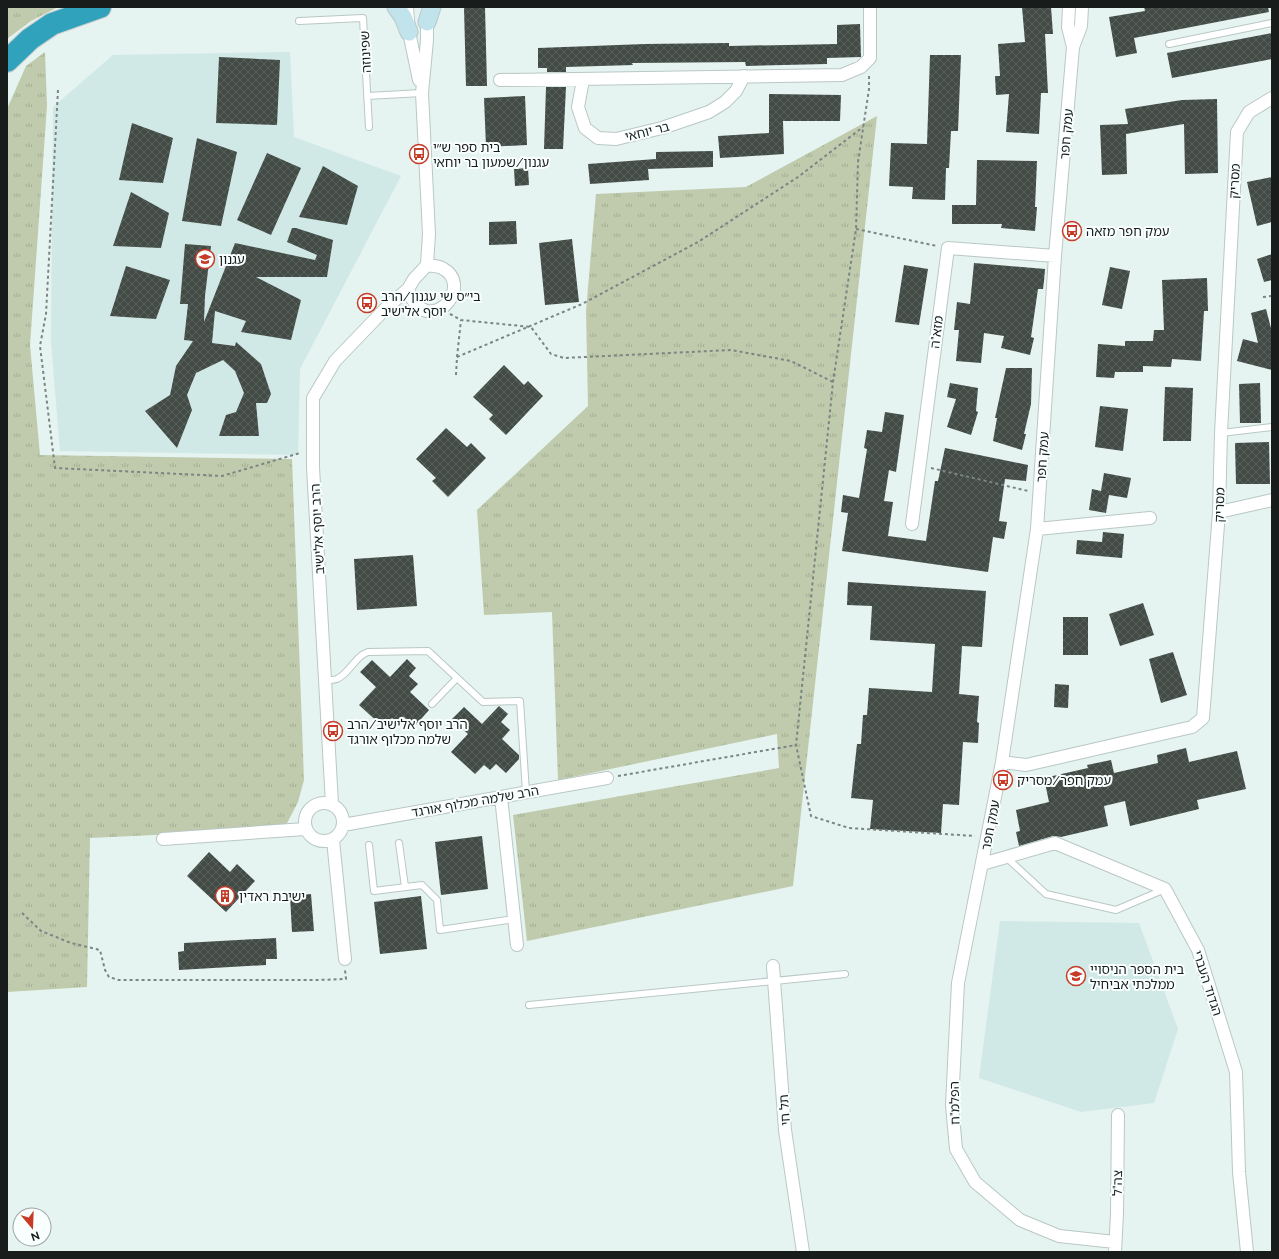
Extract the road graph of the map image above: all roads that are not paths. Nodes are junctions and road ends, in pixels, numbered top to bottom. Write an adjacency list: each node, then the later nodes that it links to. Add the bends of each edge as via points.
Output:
1 (100, 7): 13 (highway, via 52,24 30,39)
2 (396, 7): 10 (main road)
3 (407, 7): 10 (street)
4 (870, 7): 14 (street, via 870,58 861,67 842,75)
5 (1069, 7): 12 (street, עמק חפר, via 1068,27)
6 (1082, 7): 12 (street, עמק חפר, via 1081,26)
7 (428, 12): 17 (street)
8 (299, 21): 18 (lane, שפינוזה, via 363,18)
9 (1272, 23): 11 (lane)
10 (409, 32): 17 (street)
11 (1169, 44)
12 (1073, 47): 21 (street, עמק חפר)
13 (7, 61)
14 (744, 76): 16 (street); 16 (street, בר יוחאי, via 736,91 709,112 662,128 616,139 598,138 585,128 578,107)
15 (500, 80): 16 (street)
16 (584, 80)
17 (422, 93): 18 (lane); 22 (street, via 429,234)
18 (367, 96): 20 (lane, שפינוזה)
19 (1271, 98): 25 (street, מסריק, via 1249,112 1236,132)
20 (369, 127)
21 (1055, 256): 29 (street, מזא"ה, via 948,248); 30 (street, עמק חפר)
22 (427, 265): 23 (street); 23 (street, via 442,268 452,278 454,292 447,305 433,311 426,310 414,302)
23 (408, 289): 32 (street, הרב יוסף אלישיב, via 335,361 313,398 313,450)
24 (1272, 427): 25 (lane)
25 (1221, 433): 27 (street, מסריק)
26 (1272, 500): 27 (street)
27 (1219, 512): 34 (street, מסריק, via 1203,718 1192,727 1026,765)
28 (1150, 518): 30 (street)
29 (912, 524)
30 (1037, 529): 34 (street, עמק חפר)
31 (457, 678): 32 (lane, via 428,651 368,652 341,676); 33 (lane); 36 (lane, via 483,702 520,701)
32 (325, 681): 38 (street, הרב יוסף אלישיב)
33 (432, 704)
34 (1002, 762): 46 (street, עמק חפר)
35 (607, 778): 36 (street, הרב שלמה מכלוף אורגד)
36 (526, 792): 37 (street, הרב שלמה מכלוף אורגד)
37 (501, 797): 39 (street, הרב שלמה מכלוף אורגד); 49 (street)
38 (332, 804): 39 (street, via 341,813); 40 (street, via 319,803 308,810 305,816)
39 (343, 825): 42 (street)
40 (305, 830): 41 (street); 42 (street, via 320,842)
41 (163, 839)
42 (333, 840): 51 (street)
43 (400, 843): 47 (lane)
44 (369, 845): 47 (lane, via 374,892)
45 (1006, 857): 46 (street); 48 (street, via 1056,843); 48 (lane, via 1046,894 1116,910)
46 (982, 864): 57 (street, הפלמ"ח, via 958,982 952,1105 956,1149 975,1182 1020,1220 1059,1236)
47 (404, 887): 49 (lane, via 422,885 437,900 440,930)
48 (1165, 889): 59 (street, הגדוד העברי, via 1198,950 1236,1072 1239,1172)
49 (514, 919): 50 (street)
50 (517, 945)
51 (345, 958)
52 (773, 966): 54 (street, תל חי)
53 (845, 974): 54 (lane)
54 (774, 981): 55 (lane); 58 (street, תל חי, via 785,1130)
55 (529, 1005)
56 (1118, 1115): 57 (street, צה"ל)
57 (1115, 1247)
58 (803, 1252)
59 (1247, 1252)

